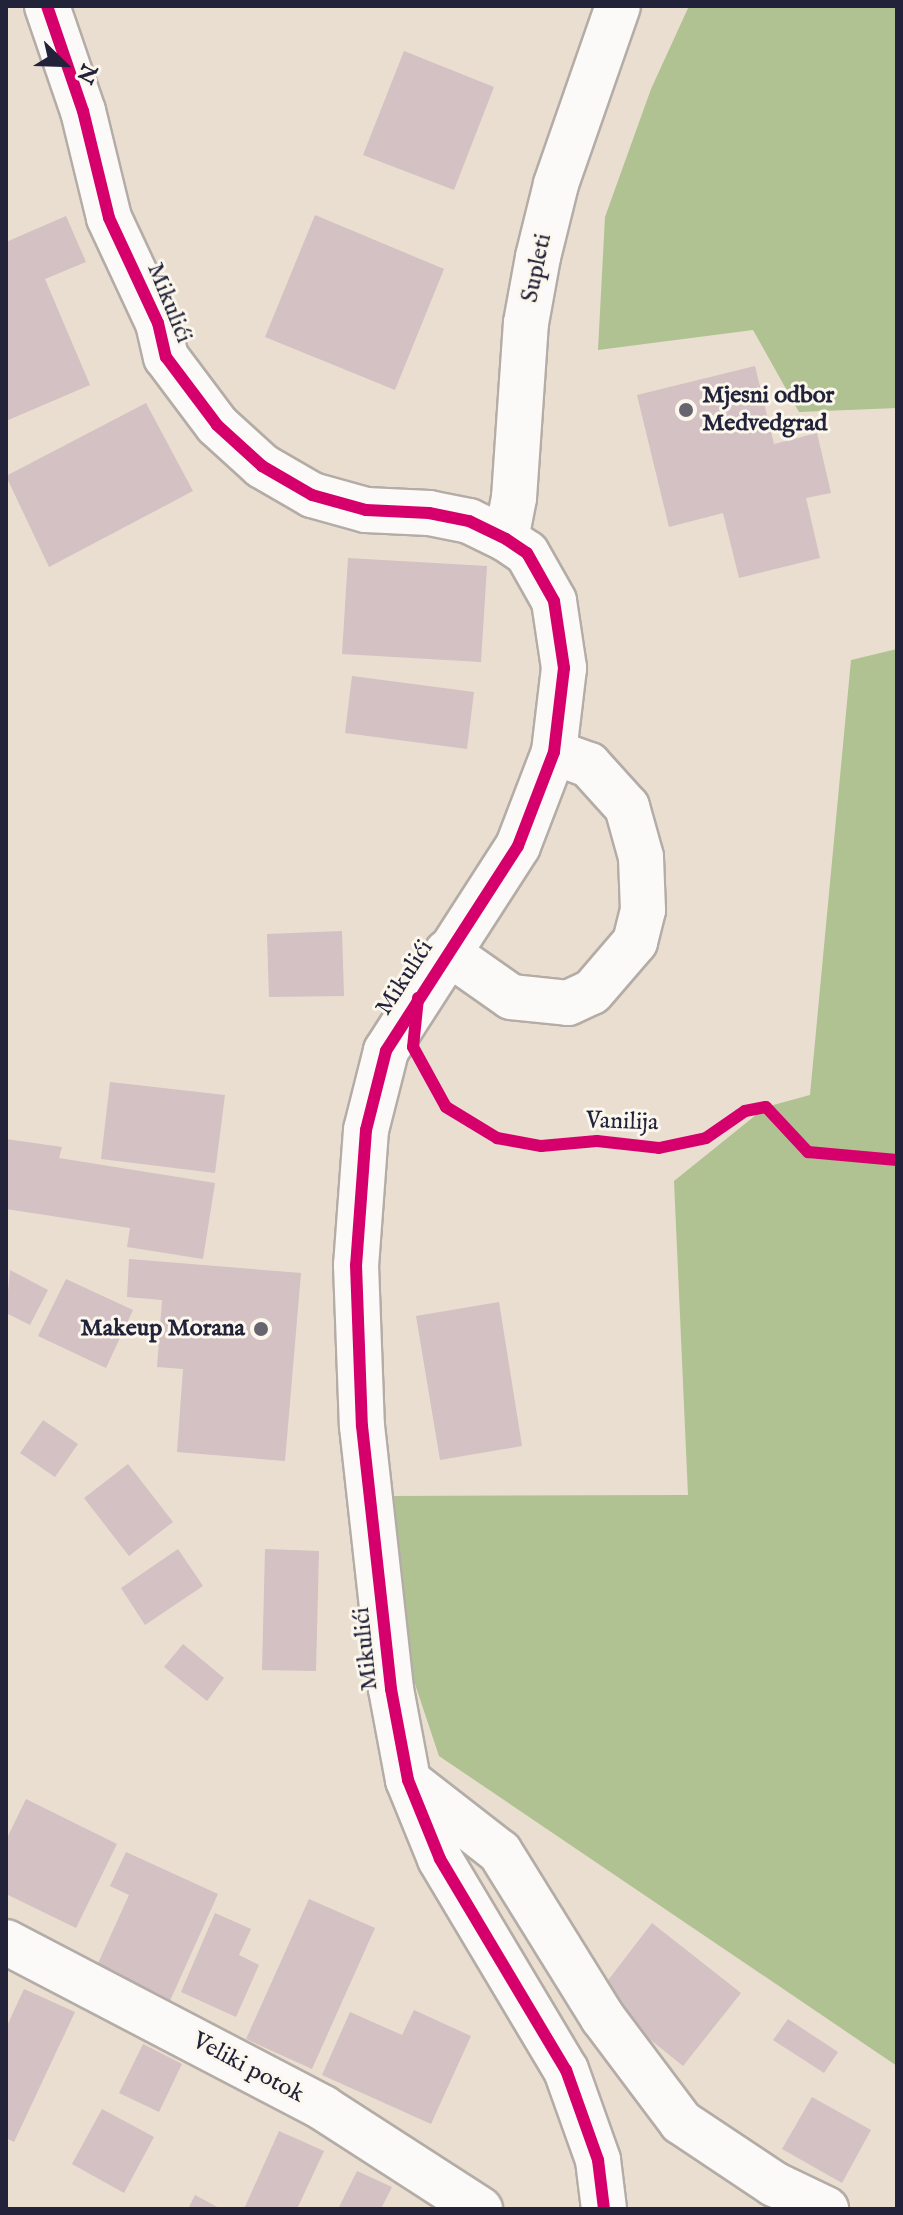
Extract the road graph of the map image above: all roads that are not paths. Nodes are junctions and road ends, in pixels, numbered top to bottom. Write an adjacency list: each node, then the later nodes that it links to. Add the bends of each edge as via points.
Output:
1 (47, 6): 3 (street, Mikulići, via 83,111 109,218 158,323 166,357 217,425 262,466 312,495 366,510 469,521)
2 (618, 6): 3 (street, Supleti, via 556,184 538,257 526,323 514,498)
3 (506, 539): 4 (street, Mikulići, via 527,553 554,601 564,668)
4 (554, 752): 5 (street, Mikulići, via 518,846); 5 (street, via 589,765 627,807 641,857 643,910 635,942 592,992 568,1003 511,997)
5 (447, 952): 6 (street, Mikulići, via 402,1020 373,1091 356,1265 362,1426 391,1689)
6 (408, 1780): 9 (street, Mikulići, via 440,1859 566,2070 598,2160); 10 (street, via 500,1852 603,2018 681,2122 774,2184)
7 (6, 1942): 8 (street, Veliki potok, via 323,2108)
8 (480, 2209)
9 (604, 2209)
10 (826, 2209)

